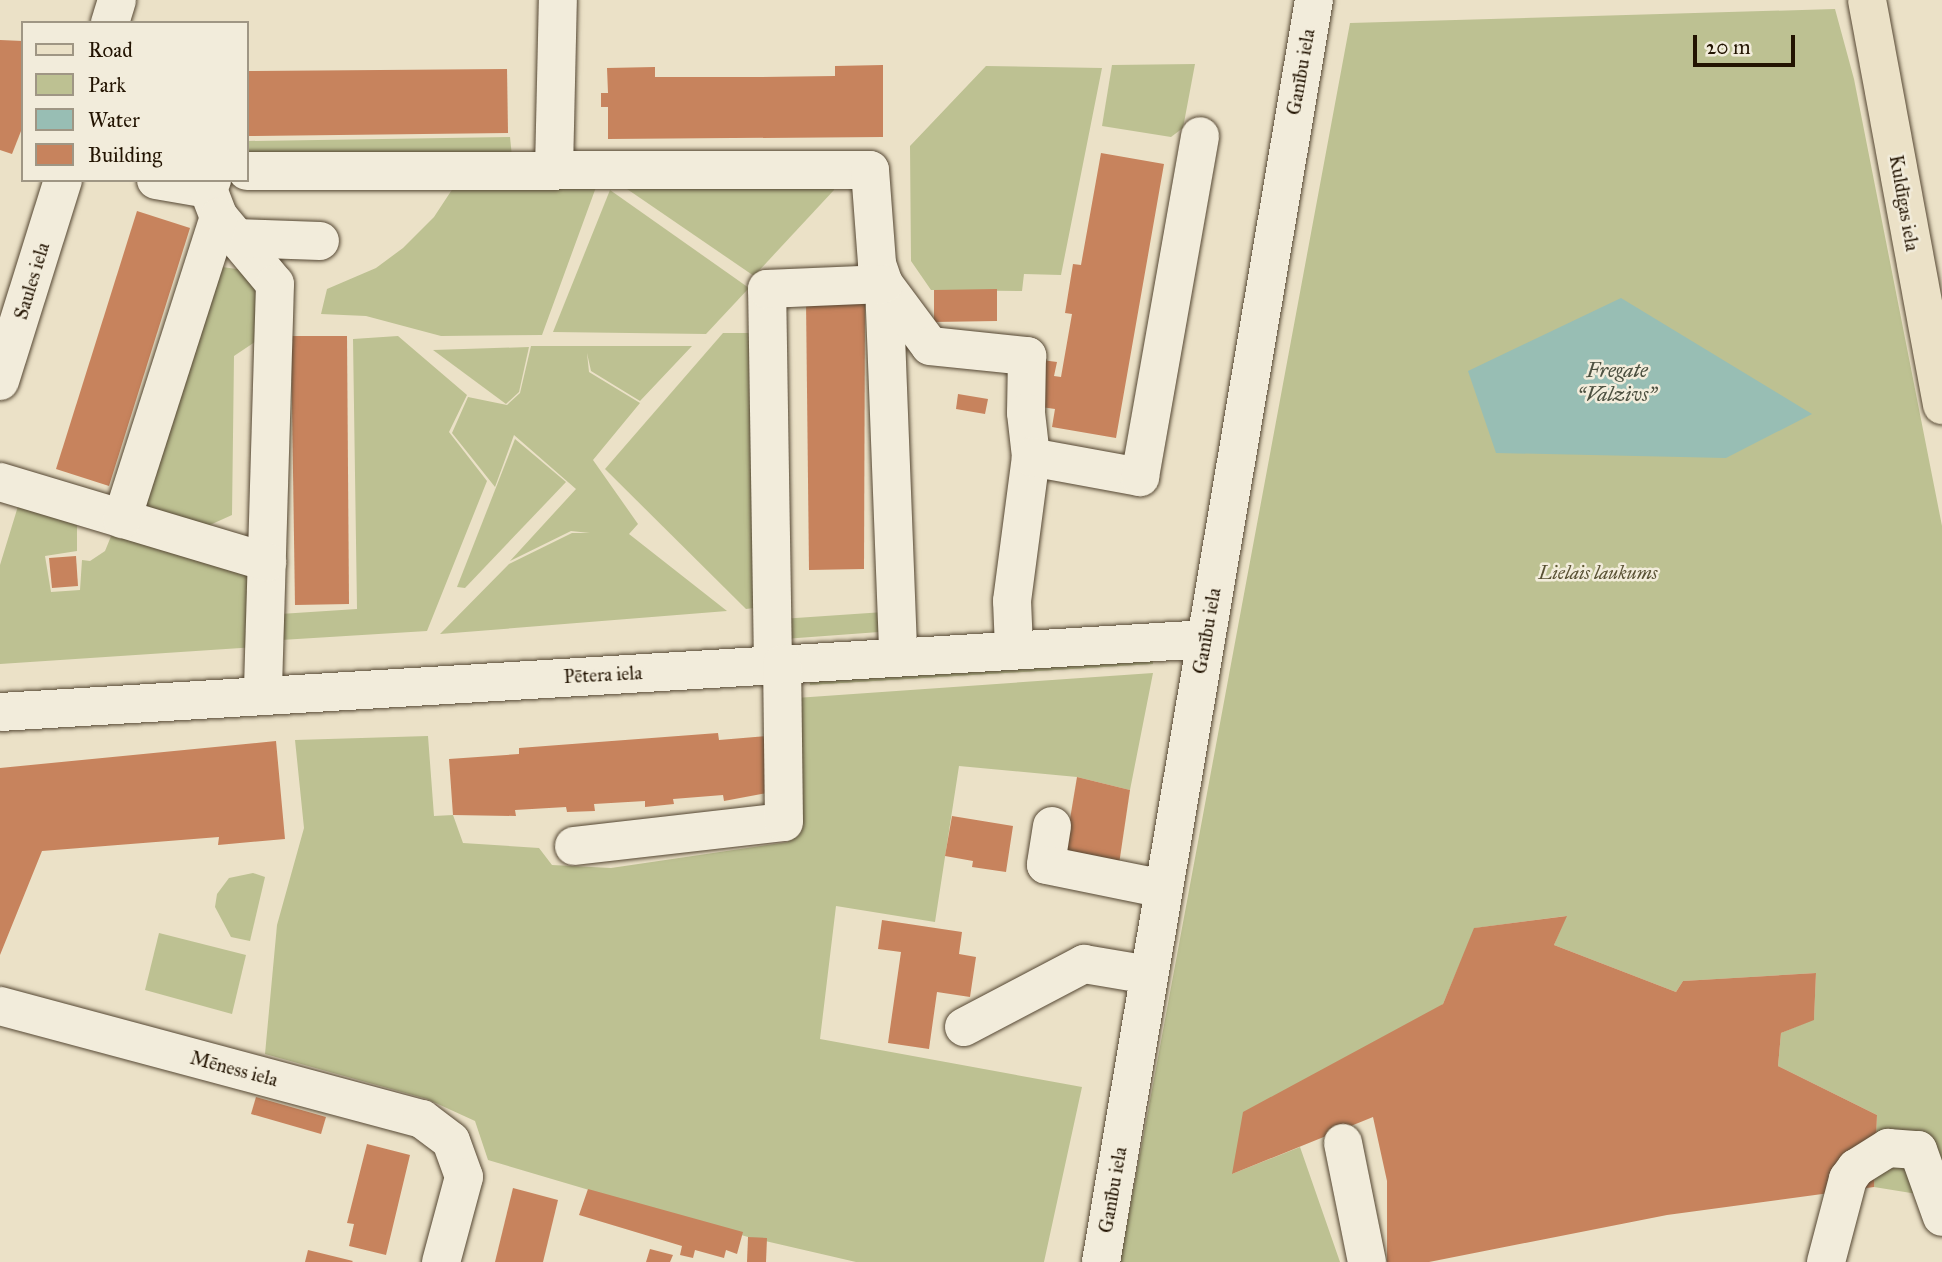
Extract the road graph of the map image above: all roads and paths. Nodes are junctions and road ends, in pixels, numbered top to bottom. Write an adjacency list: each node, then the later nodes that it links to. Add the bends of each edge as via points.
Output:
1 (117, 0): 5 (street)
2 (558, 0): 7 (street)
3 (1314, 0): 20 (street, Ganību iela)
4 (1867, 0): 15 (main road, Kuldīgas iela)
5 (111, 21)
6 (1200, 136): 16 (street, via 1139,477)
7 (554, 170): 8 (street); 13 (street, via 870,170 877,264)
8 (248, 171)
9 (62, 182): 14 (street, Saules iela)
10 (161, 182): 11 (street)
11 (219, 206): 12 (street); 18 (street); 19 (street, via 275,284)
12 (320, 241)
13 (884, 284): 16 (street, via 930,346 1027,356); 22 (street); 23 (street, via 767,289)
14 (0, 381)
15 (1941, 400)
16 (1031, 457): 21 (street, via 1012,601)
17 (0, 482): 18 (street)
18 (122, 519): 19 (street)
19 (267, 562): 24 (street)
20 (1206, 639): 21 (street, Pētera iela); 28 (street, Ganību iela)
21 (1014, 648): 22 (street, Pētera iela)
22 (898, 656): 23 (street, Pētera iela)
23 (777, 664): 24 (street, Pētera iela); 27 (street, via 784,822)
24 (264, 696): 25 (street, Pētera iela)
25 (0, 712)
26 (1052, 826): 28 (street, via 1046,865)
27 (574, 846)
28 (1164, 890): 29 (street, Ganību iela)
29 (1149, 975): 31 (street, via 1084,964); 35 (street, Ganību iela)
30 (0, 1006): 34 (street, Mēness iela, via 422,1119 457,1151 464,1177)
31 (964, 1027)
32 (1343, 1143): 36 (street)
33 (1942, 1217): 37 (street, via 1918,1150 1888,1148 1856,1168 1848,1179)
34 (441, 1262)
35 (1101, 1262)
36 (1367, 1262)
37 (1826, 1262)

